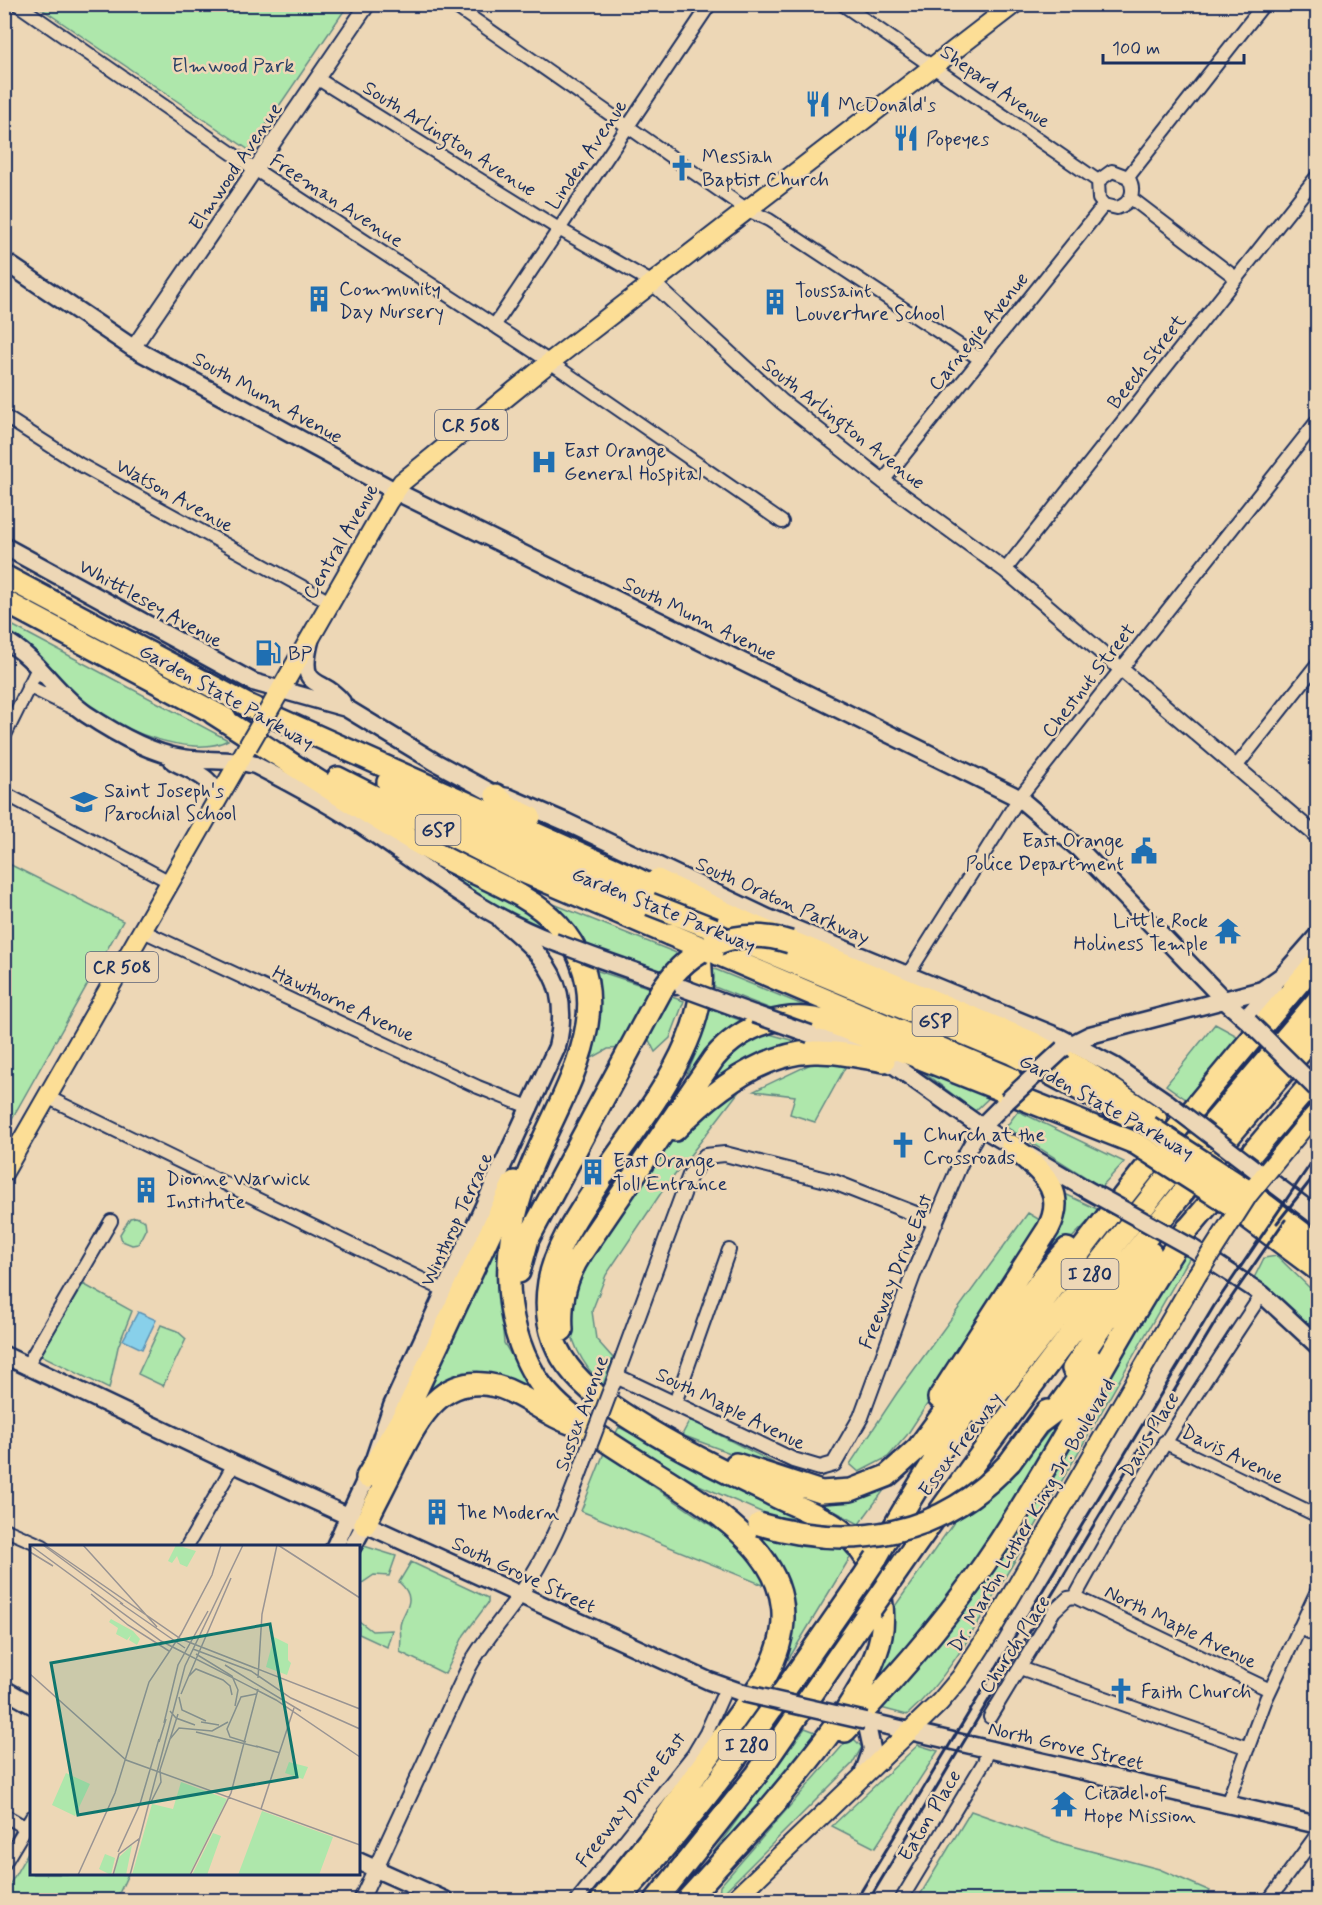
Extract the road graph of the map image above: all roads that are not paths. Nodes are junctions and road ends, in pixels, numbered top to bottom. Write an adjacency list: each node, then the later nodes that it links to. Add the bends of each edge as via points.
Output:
1 (17, 4): 11 (street, Freeman Avenue)
2 (368, 4): 9 (street, Elmwood Avenue)
3 (452, 4): 10 (street)
4 (710, 4): 10 (street, Linden Avenue)
5 (842, 4): 8 (street, Shepard Avenue)
6 (1014, 4): 8 (main road, Central Avenue / CR 508)
7 (1264, 4): 13 (street)
8 (934, 67): 14 (street, Shepard Avenue); 17 (main road, Central Avenue / CR 508)
9 (318, 79): 11 (street, Elmwood Avenue); 18 (street, South Arlington Avenue)
10 (628, 126): 17 (street); 18 (street, Linden Avenue)
11 (256, 170): 22 (street, Freeman Avenue); 23 (street, Elmwood Avenue)
12 (1317, 175): 20 (street, Beech Street)
13 (1128, 177): 14 (street, via 1112,171); 15 (street)
14 (1098, 181): 16 (street, via 1096,194)
15 (1131, 198): 16 (street, via 1117,208); 20 (street)
16 (1104, 205): 24 (street, Carnegie Avenue)
17 (749, 210): 21 (main road, Central Avenue / CR 508); 24 (street)
18 (559, 229): 21 (street, South Arlington Avenue); 22 (street, Linden Avenue)
19 (4, 261): 23 (main road, South Munn Avenue)
20 (1236, 278): 32 (street, Beech Street)
21 (653, 283): 25 (main road, Central Avenue / CR 508); 28 (street, South Arlington Avenue, via 781,401)
22 (494, 326): 25 (street, Freeman Avenue)
23 (133, 348): 29 (main road, South Munn Avenue)
24 (980, 359): 28 (street, Carnegie Avenue)
25 (550, 362): 29 (main road, Central Avenue / CR 508); 30 (street, Freeman Avenue)
26 (4, 416): 35 (street, Watson Avenue, via 79,464)
27 (1317, 420): 40 (street, Chestnut Street)
28 (883, 481): 32 (street, South Arlington Avenue)
29 (395, 490): 35 (main road, Central Avenue / CR 508); 53 (main road, South Munn Avenue)
30 (782, 522)
31 (4, 546): 42 (main road, Whittlesey Avenue)
32 (1005, 570): 40 (street, South Arlington Avenue)
33 (4, 576): 43 (highway, Garden State Parkway / GSP)
34 (4, 602): 45 (highway, Garden State Parkway / GSP)
35 (330, 602): 36 (main road, Central Avenue / CR 508)
36 (310, 637): 42 (main road, Central Avenue / CR 508); 44 (main road, via 308,675 338,696)
37 (4, 640): 39 (main road)
38 (1317, 663): 50 (street)
39 (39, 666): 41 (street); 46 (main road, via 73,703)
40 (1122, 669): 50 (street, South Arlington Avenue); 53 (street, Chestnut Street)
41 (28, 686): 46 (street); 47 (street)
42 (276, 697): 44 (main road, South Oraton Parkway); 49 (main road, Central Avenue / CR 508, bridge)
43 (243, 703): 75 (highway, Garden State Parkway / GSP, bridge, via 458,818 650,904); 100 (highway, via 637,879 677,908 691,931 700,955 696,1017 672,1072 563,1244 549,1282 550,1327)
44 (346, 708): 52 (main road, South Oraton Parkway)
45 (213, 713): 78 (highway, via 430,850 532,904 563,931 577,953 585,978 588,1023 579,1062); 79 (highway, Garden State Parkway / GSP, bridge, via 478,850 996,1071)
46 (93, 718): 48 (main road)
47 (4, 737)
48 (153, 750): 49 (main road, via 182,758); 54 (main road, via 211,784)
49 (244, 754): 54 (main road, Central Avenue / CR 508); 57 (main road, via 259,767 364,827)
50 (1235, 768): 55 (street, South Arlington Avenue)
51 (4, 793): 56 (street)
52 (496, 795): 60 (highway, bridge, via 507,806); 64 (main road, South Oraton Parkway, via 566,822 741,906)
53 (1019, 798): 64 (street, Chestnut Street); 65 (main road, South Munn Avenue, via 1079,849)
54 (216, 803): 56 (main road, Central Avenue / CR 508)
55 (1317, 837)
56 (170, 882): 58 (main road, Central Avenue / CR 508)
57 (501, 920): 71 (main road, bridge); 74 (main road, Winthrop Terrace, via 546,961 560,1001 557,1047)
58 (143, 931): 73 (main road, Central Avenue / CR 508); 74 (street, Hawthorne Avenue)
59 (1317, 935): 63 (main road, Freeway Drive East)
60 (790, 942): 75 (highway, via 1033,1043); 96 (highway, bridge, via 760,936 732,938 706,947 681,966 662,991 531,1232 521,1259)
61 (1317, 960): 70 (highway)
62 (1317, 971): 70 (highway)
63 (1283, 975): 65 (main road, Freeway Drive East, via 1262,990); 67 (main road)
64 (907, 976): 69 (main road, South Oraton Parkway)
65 (1223, 999): 67 (main road, South Munn Avenue); 69 (main road, Freeway Drive East, via 1090,1035)
66 (1317, 1000): 119 (highway, Essex Freeway / I 280, via 1142,1208)
67 (1248, 1020): 72 (main road, South Munn Avenue, bridge)
68 (1317, 1032): 83 (highway, Essex Freeway / I 280)
69 (1067, 1046): 75 (main road, South Oraton Parkway, via 1124,1072); 77 (main road, Freeway Drive East, bridge)
70 (1241, 1051): 82 (highway)
71 (884, 1060): 77 (main road); 85 (highway, via 814,1052 787,1056 752,1071 684,1121)
72 (1317, 1084): 90 (highway)
73 (47, 1097): 81 (main road, Central Avenue / CR 508); 94 (street)
74 (531, 1108): 94 (main road, Winthrop Terrace)
75 (1158, 1116): 84 (highway, bridge); 87 (main road, South Oraton Parkway, bridge, via 1257,1171)
76 (1312, 1117): 132 (main road, Dr. Martin Luther King Jr. Boulevard, bridge, via 1248,1195 1197,1275 976,1654 950,1691)
77 (981, 1127): 80 (main road); 89 (street, Freeway Drive East, via 964,1155)
78 (543, 1140): 96 (highway, via 520,1198 511,1240 510,1304); 109 (highway, via 528,1155 408,1408)
79 (1136, 1143): 84 (highway, Garden State Parkway / GSP, bridge); 85 (highway, via 836,1024 808,1018 779,1019 749,1029 718,1052)
80 (1012, 1146): 86 (main road, bridge); 110 (highway, via 1052,1187 1056,1202 1053,1218 921,1426 895,1458 861,1478 819,1485)
81 (4, 1172)
82 (1144, 1173): 86 (highway); 119 (highway, via 1075,1258 930,1465)
83 (1181, 1194): 103 (highway, via 1163,1238); 150 (highway, Essex Freeway / I 280, bridge, via 1014,1409 757,1774)
84 (1237, 1196): 91 (highway, Garden State Parkway / GSP); 93 (highway, Garden State Parkway / GSP)
85 (618, 1200): 100 (highway, via 566,1281 561,1322)
86 (1113, 1203): 90 (main road, bridge); 110 (highway, via 1052,1267 901,1466 873,1483 844,1491 813,1490)
87 (1317, 1217)
88 (111, 1221): 99 (street)
89 (936, 1222): 101 (street, Sussex Avenue, via 834,1182 725,1154 705,1156 690,1175); 108 (street, Freeway Drive East, via 907,1289 861,1417)
90 (1190, 1238): 95 (main road); 103 (highway, via 1141,1287 1064,1400); 137 (highway, via 1152,1281 1012,1522 967,1589 907,1664)
91 (1317, 1245)
92 (729, 1250): 102 (street)
93 (1317, 1270)
94 (446, 1291): 109 (main road, Winthrop Terrace, via 392,1406)
95 (1262, 1294): 97 (main road); 106 (street, Davis Place)
96 (520, 1341): 104 (highway, via 536,1378)
97 (1317, 1346)
98 (4, 1355): 99 (main road, South Grove Street)
99 (26, 1367): 107 (main road, South Grove Street)
100 (571, 1371): 105 (highway, via 606,1404)
101 (613, 1382): 102 (street, South Maple Avenue); 121 (street, Sussex Avenue, bridge, via 570,1499)
102 (675, 1404): 108 (street, South Maple Avenue, via 793,1460 820,1468)
103 (1039, 1423): 111 (highway, bridge, via 1010,1462 987,1484 930,1520 897,1531 830,1538 797,1534 759,1524)
104 (582, 1427): 111 (highway); 113 (highway, via 554,1417 498,1386 478,1384 451,1391 433,1402 419,1420)
105 (646, 1428): 110 (highway); 137 (highway, via 700,1460 838,1528 861,1551 878,1586 882,1623 872,1662 832,1730)
106 (1164, 1442): 112 (street, Davis Avenue); 122 (street, Davis Place)
107 (234, 1464): 113 (main road, South Grove Street); 116 (street)
108 (831, 1466)
109 (367, 1477): 113 (main road, Winthrop Terrace)
110 (783, 1481)
111 (684, 1490): 148 (highway, via 745,1537 767,1562 781,1603 780,1640 762,1682)
112 (1317, 1516)
113 (356, 1520): 117 (main road, Winthrop Terrace); 118 (main road, Winthrop Terrace); 121 (main road, South Grove Street)
114 (4, 1529): 115 (street)
115 (41, 1545)
116 (188, 1545)
117 (336, 1545)
118 (353, 1545)
119 (876, 1558): 149 (highway, Essex Freeway / I 280, bridge, via 715,1787 674,1839)
120 (1317, 1589): 123 (street)
121 (520, 1595): 126 (main road, South Grove Street); 144 (street, Sussex Avenue, via 484,1640 469,1667)
122 (1075, 1597): 125 (street, Church Place, via 1068,1598 1054,1611); 128 (street, North Maple Avenue)
123 (1299, 1628): 124 (street); 128 (street)
124 (1317, 1636)
125 (1020, 1668): 130 (street, Church Place); 133 (street)
126 (726, 1688): 131 (main road, South Grove Street, bridge); 147 (street, Freeway Drive East, via 693,1755)
127 (4, 1689): 129 (main road)
128 (1270, 1690): 133 (street)
129 (30, 1704)
130 (990, 1717)
131 (866, 1721): 132 (main road, South Grove Street); 135 (main road, via 872,1749)
132 (910, 1731): 134 (main road, North Grove Street); 135 (main road, Dr. Martin Luther King Jr. Boulevard)
133 (1248, 1748): 136 (street)
134 (989, 1749): 136 (main road, North Grove Street); 153 (street, Eaton Place)
135 (861, 1777): 152 (main road, Dr. Martin Luther King Jr. Boulevard)
136 (1227, 1803): 140 (main road, North Grove Street)
137 (768, 1810): 151 (highway)
138 (4, 1815): 139 (street)
139 (28, 1822): 143 (street)
140 (1317, 1825)
141 (1317, 1833): 154 (street)
142 (360, 1862): 144 (main road)
143 (4, 1864)
144 (376, 1869): 145 (street, Sussex Avenue); 146 (main road)
145 (361, 1900)
146 (445, 1900)
147 (577, 1900)
148 (602, 1900)
149 (617, 1900)
150 (656, 1900)
151 (687, 1900)
152 (734, 1900)
153 (901, 1900)
154 (1269, 1900)

